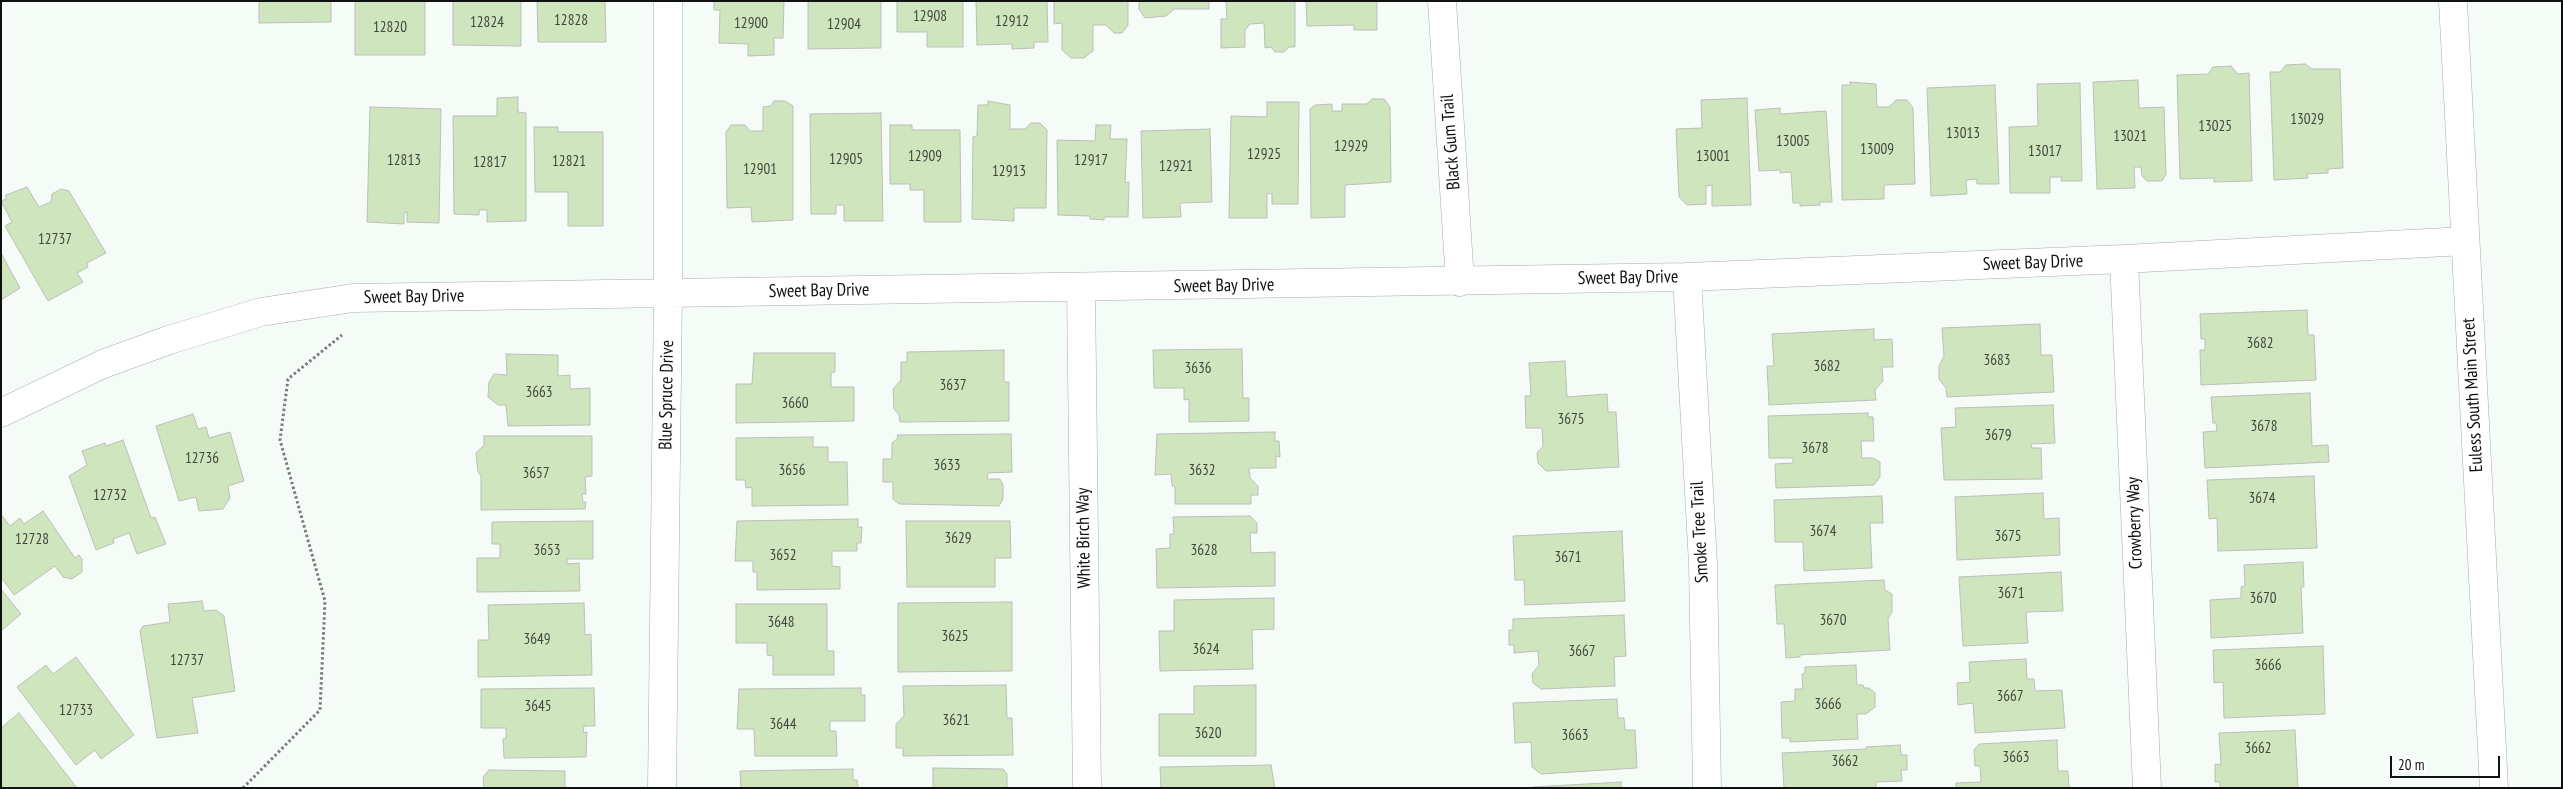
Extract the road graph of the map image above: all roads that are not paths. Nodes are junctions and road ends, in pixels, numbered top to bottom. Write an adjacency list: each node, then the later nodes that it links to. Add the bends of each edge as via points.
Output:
1 (668, 1): 9 (street, Blue Spruce Drive)
2 (1442, 1): 7 (street, Black Gum Trail)
3 (2454, 1): 4 (street, Euless South Main Street)
4 (2465, 241): 5 (street, Sweet Bay Drive); 15 (street, Euless South Main Street)
5 (2124, 259): 6 (street, Sweet Bay Drive); 14 (street, Crowberry Way)
6 (1687, 277): 7 (street, Sweet Bay Drive); 13 (street, Smoke Tree Trail, via 1703,564)
7 (1460, 282): 8 (street, Sweet Bay Drive)
8 (1081, 288): 9 (street, Sweet Bay Drive); 12 (street, White Birch Way)
9 (668, 293): 10 (street, Sweet Bay Drive, via 353,298 261,312 103,364); 11 (street, Blue Spruce Drive)
10 (1, 413)
11 (662, 788)
12 (1087, 788)
13 (1707, 788)
14 (2147, 788)
15 (2494, 788)

